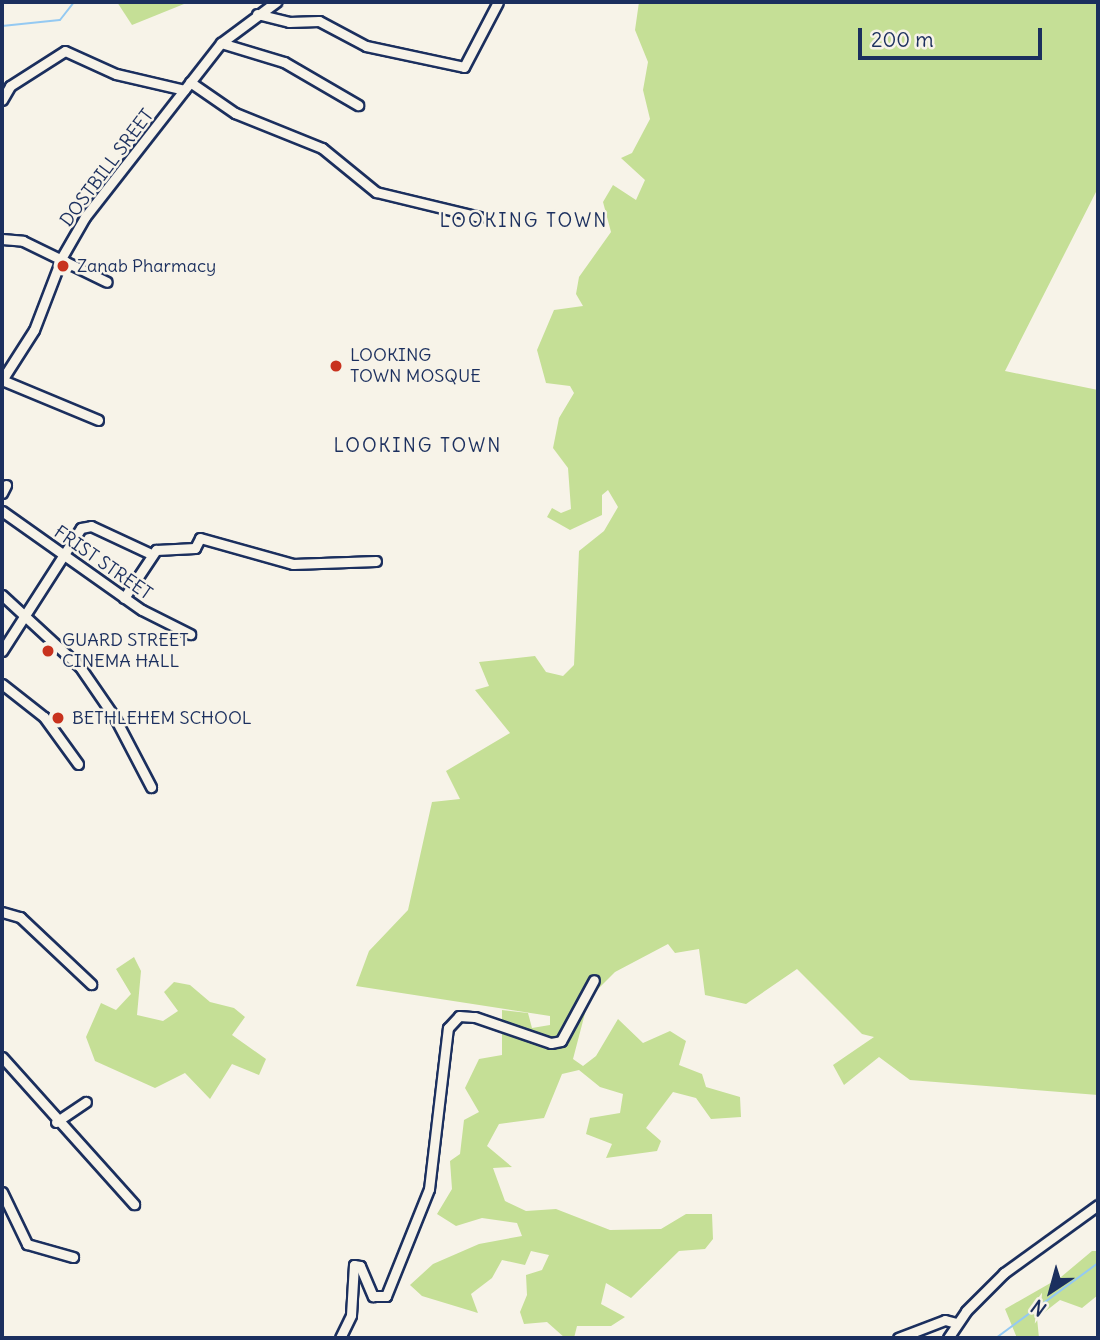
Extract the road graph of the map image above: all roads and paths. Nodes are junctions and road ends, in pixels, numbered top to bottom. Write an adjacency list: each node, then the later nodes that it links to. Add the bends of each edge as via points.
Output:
1 (276, 2): 3 (street, DOSTBILL SREET)
2 (498, 2): 3 (street, via 464,67 366,46 320,21 289,22)
3 (257, 14): 4 (street, DOSTBILL SREET)
4 (221, 43): 5 (street, DOSTBILL SREET); 7 (street, via 284,62)
5 (187, 86): 6 (street, via 116,74 65,51 10,86); 8 (street, via 244,117 322,148 376,192); 10 (street, DOSTBILL SREET, via 144,148 85,217)
6 (2, 100)
7 (358, 105)
8 (479, 217)
9 (2, 239): 10 (street, via 23,241)
10 (62, 257): 11 (street); 12 (street, DOSTBILL SREET, via 34,330)
11 (107, 282)
12 (2, 380): 13 (street)
13 (98, 420)
14 (2, 511): 16 (street, FRIST STREET)
15 (151, 554): 16 (street, via 88,526 79,530); 17 (street, via 161,548 195,548 200,538 293,564); 19 (street)
16 (66, 557): 19 (street, FRIST STREET); 20 (street)
17 (376, 561)
18 (2, 595): 20 (street)
19 (124, 598): 21 (street, FRIST STREET)
20 (28, 614): 22 (street); 25 (street, via 101,696)
21 (190, 634)
22 (2, 651)
23 (2, 684): 24 (street, via 44,717)
24 (78, 764)
25 (151, 788)
26 (2, 912): 28 (street, via 20,917)
27 (594, 980): 37 (street, via 561,1041 551,1043 475,1017 459,1016 448,1028 429,1189 386,1296 373,1296 360,1266 354,1265 351,1315)
28 (92, 984)
29 (2, 1057): 31 (street)
30 (86, 1102): 31 (street)
31 (56, 1122): 33 (street)
32 (2, 1192): 35 (street, via 20,1235 33,1248)
33 (134, 1204)
34 (1098, 1205): 36 (street, via 1011,1267)
35 (73, 1257)
36 (957, 1323): 38 (street, via 945,1320); 39 (street)
37 (341, 1338)
38 (898, 1338)
39 (948, 1338)

